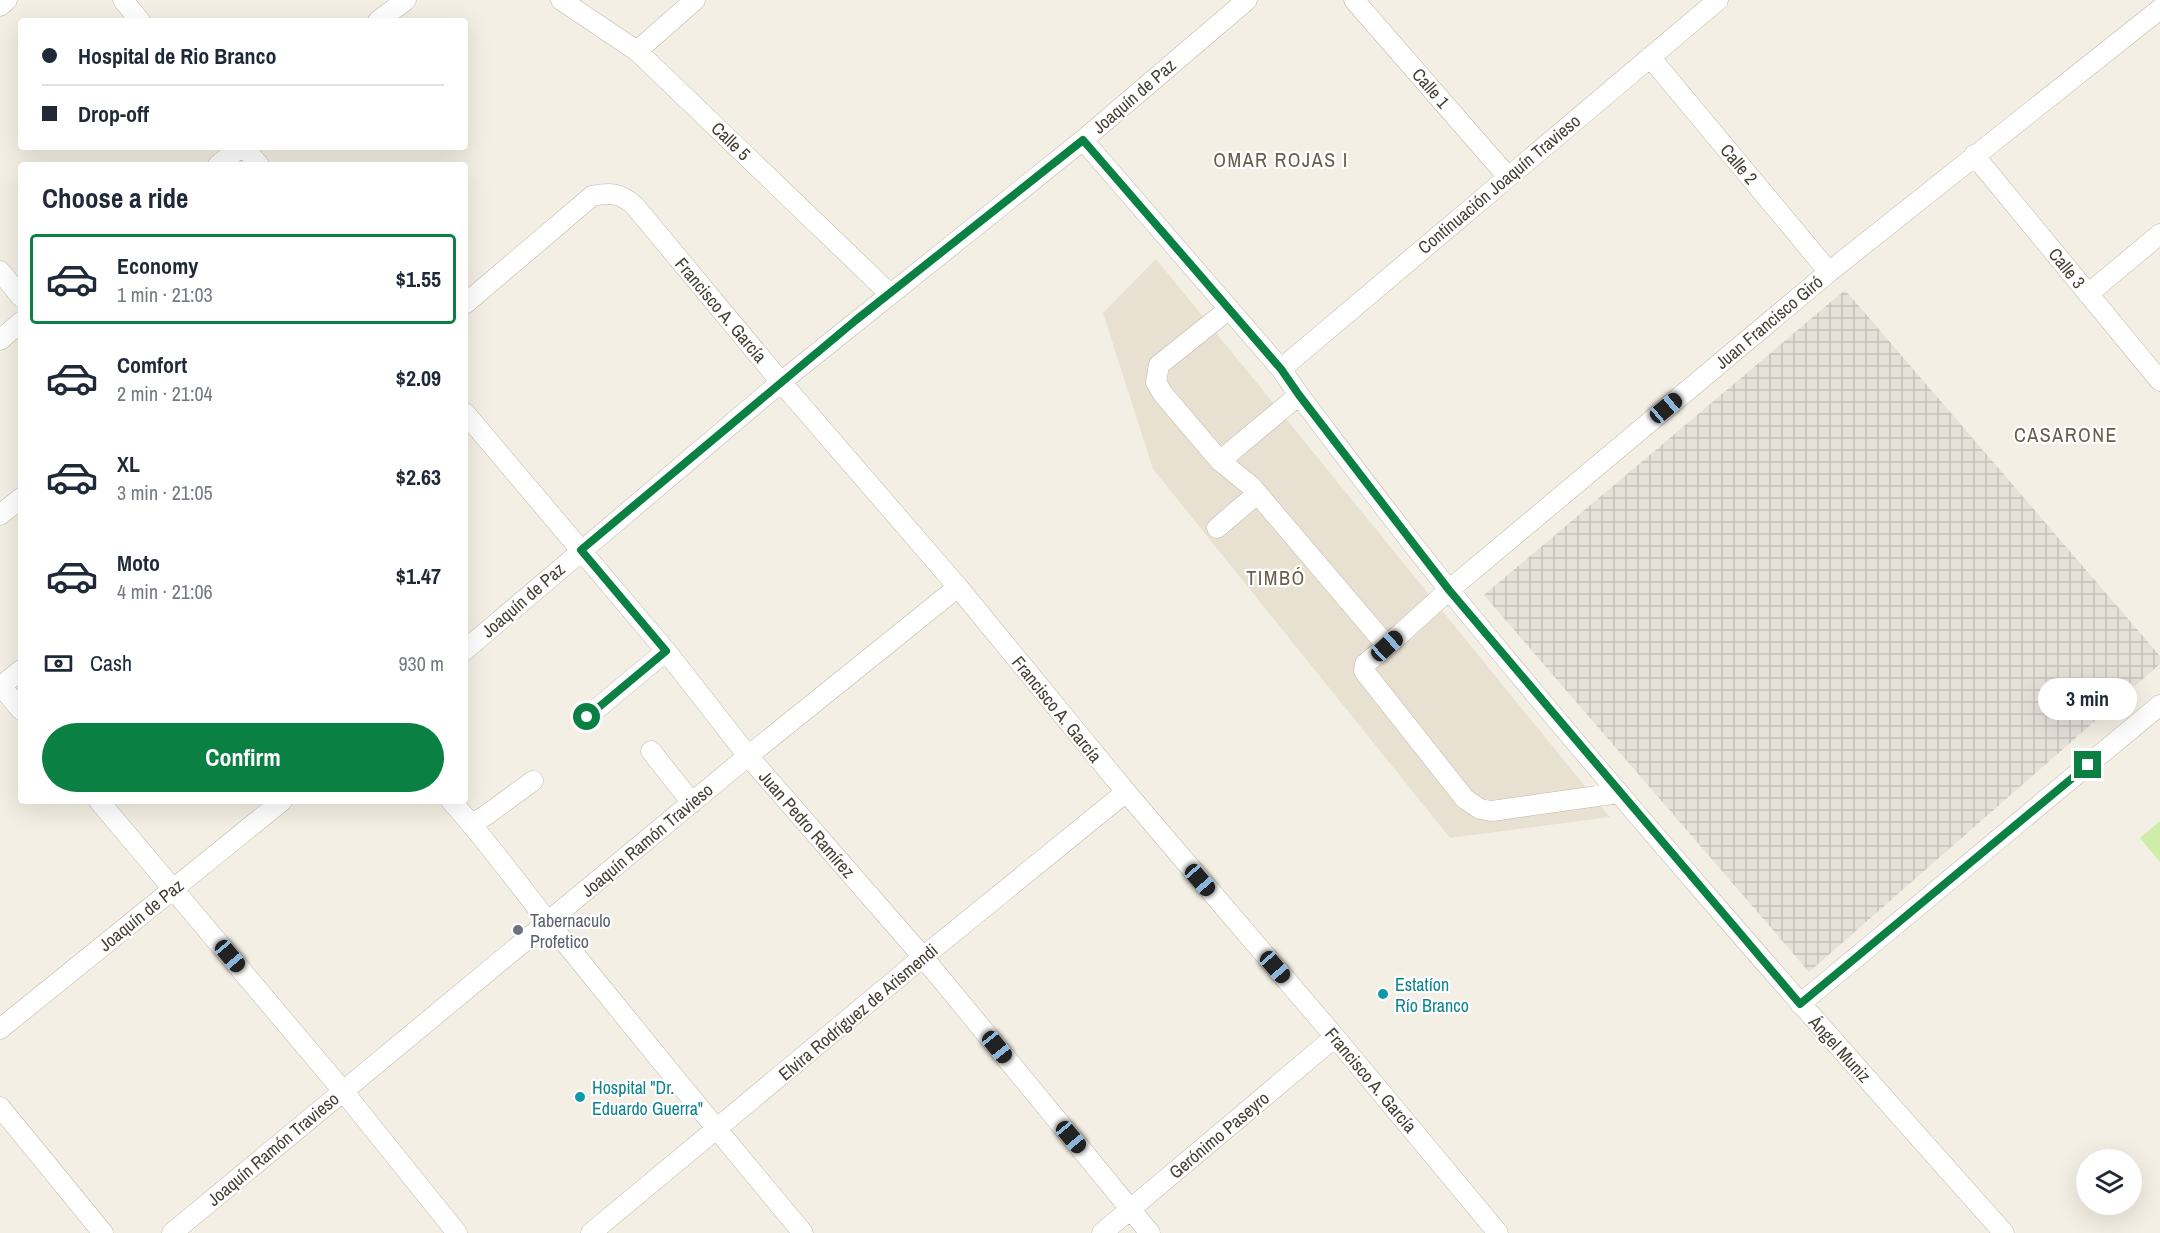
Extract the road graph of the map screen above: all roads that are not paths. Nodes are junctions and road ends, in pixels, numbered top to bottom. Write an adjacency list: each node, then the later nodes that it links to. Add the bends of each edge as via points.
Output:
1 (7, 0): 9 (street)
2 (123, 0): 11 (street)
3 (406, 0): 12 (street)
4 (561, 0): 13 (street, Calle 5)
5 (695, 0): 13 (street)
6 (1354, 0): 21 (street, Calle 1)
7 (1718, 0): 14 (street, Continuación Joaquín Travieso)
8 (1235, 3): 15 (street, Joaquín de Paz)
9 (0, 6)
10 (2160, 9): 18 (street, Juan Francisco Giró)
11 (138, 18)
12 (382, 18)
13 (637, 51): 26 (street, Calle 5)
14 (1650, 57): 21 (street, Continuación Joaquín Travieso); 24 (street, Calle 2)
15 (1083, 140): 26 (street, Joaquín de Paz); 29 (street, Ángel Muniz)
16 (238, 150): 19 (street)
17 (245, 150): 20 (street)
18 (1974, 155): 24 (street, Juan Francisco Giró); 27 (street, Calle 3)
19 (222, 162)
20 (256, 162)
21 (1508, 177): 32 (street, Continuación Joaquín Travieso)
22 (2160, 234): 27 (street)
23 (0, 271): 25 (street)
24 (1828, 272): 44 (street, Juan Francisco Giró)
25 (18, 293)
26 (890, 294): 34 (street, Joaquín de Paz)
27 (2088, 294): 33 (street, Calle 3)
28 (468, 301): 34 (street, Francisco A. García, via 592,196 610,192 634,206)
29 (1229, 309): 32 (street, Ángel Muniz); 37 (street, via 1160,365 1156,382)
30 (18, 325): 31 (street)
31 (0, 340)
32 (1281, 369): 35 (street, Ángel Muniz)
33 (2160, 381)
34 (781, 382): 42 (street, Joaquín de Paz); 43 (street, Francisco A. García)
35 (1299, 395): 37 (street); 44 (street, Ángel Muniz)
36 (468, 417): 42 (street, Juan Pedro Ramírez)
37 (1220, 461): 38 (street)
38 (1257, 494): 41 (street); 45 (street)
39 (18, 500): 40 (street)
40 (0, 515)
41 (1217, 528)
42 (581, 550): 46 (street, Joaquín de Paz); 47 (street, Juan Pedro Ramírez)
43 (958, 586): 54 (street, Joaquín Ramón Travieso); 56 (street, Francisco A. García)
44 (1449, 590): 45 (street, Juan Francisco Giró); 57 (street, Ángel Muniz)
45 (1387, 646): 57 (street, Juan Francisco Giró, via 1365,664 1364,671 1465,799 1480,809 1492,812)
46 (468, 647)
47 (666, 651): 52 (street); 54 (street, Juan Pedro Ramírez)
48 (18, 671): 49 (street)
49 (0, 686): 51 (street)
50 (2160, 705): 66 (street)
51 (18, 707)
52 (587, 717)
53 (651, 751): 61 (street)
54 (748, 756): 61 (street, Joaquín Ramón Travieso); 65 (street, Juan Pedro Ramírez)
55 (533, 781): 62 (street)
56 (1126, 792): 65 (street, Elvira Rodríguez de Arismendi); 68 (street, Francisco A. García)
57 (1619, 793): 66 (street, Ángel Muniz)
58 (102, 804): 63 (street)
59 (278, 804): 63 (street, Joaquín de Paz)
60 (454, 804): 62 (street)
61 (692, 804): 64 (street, Joaquín Ramón Travieso)
62 (472, 824): 64 (street)
63 (173, 888): 67 (street, Joaquín de Paz); 69 (street)
64 (548, 922): 69 (street, Joaquín Ramón Travieso); 71 (street)
65 (923, 957): 71 (street, Elvira Rodríguez de Arismendi); 72 (street, Juan Pedro Ramírez)
66 (1800, 1004): 81 (street, Ángel Muniz)
67 (0, 1029)
68 (1335, 1037): 72 (street, Gerónimo Paseyro); 80 (street, Francisco A. García)
69 (343, 1090): 74 (street, Joaquín Ramón Travieso); 75 (street)
70 (0, 1107): 73 (street)
71 (716, 1130): 76 (street, Elvira Rodríguez de Arismendi); 77 (street)
72 (1131, 1209): 78 (street, Gerónimo Paseyro); 79 (street, Juan Pedro Ramírez)
73 (103, 1233)
74 (172, 1233)
75 (457, 1233)
76 (591, 1233)
77 (803, 1233)
78 (1102, 1233)
79 (1150, 1233)
80 (1498, 1233)
81 (2004, 1233)

